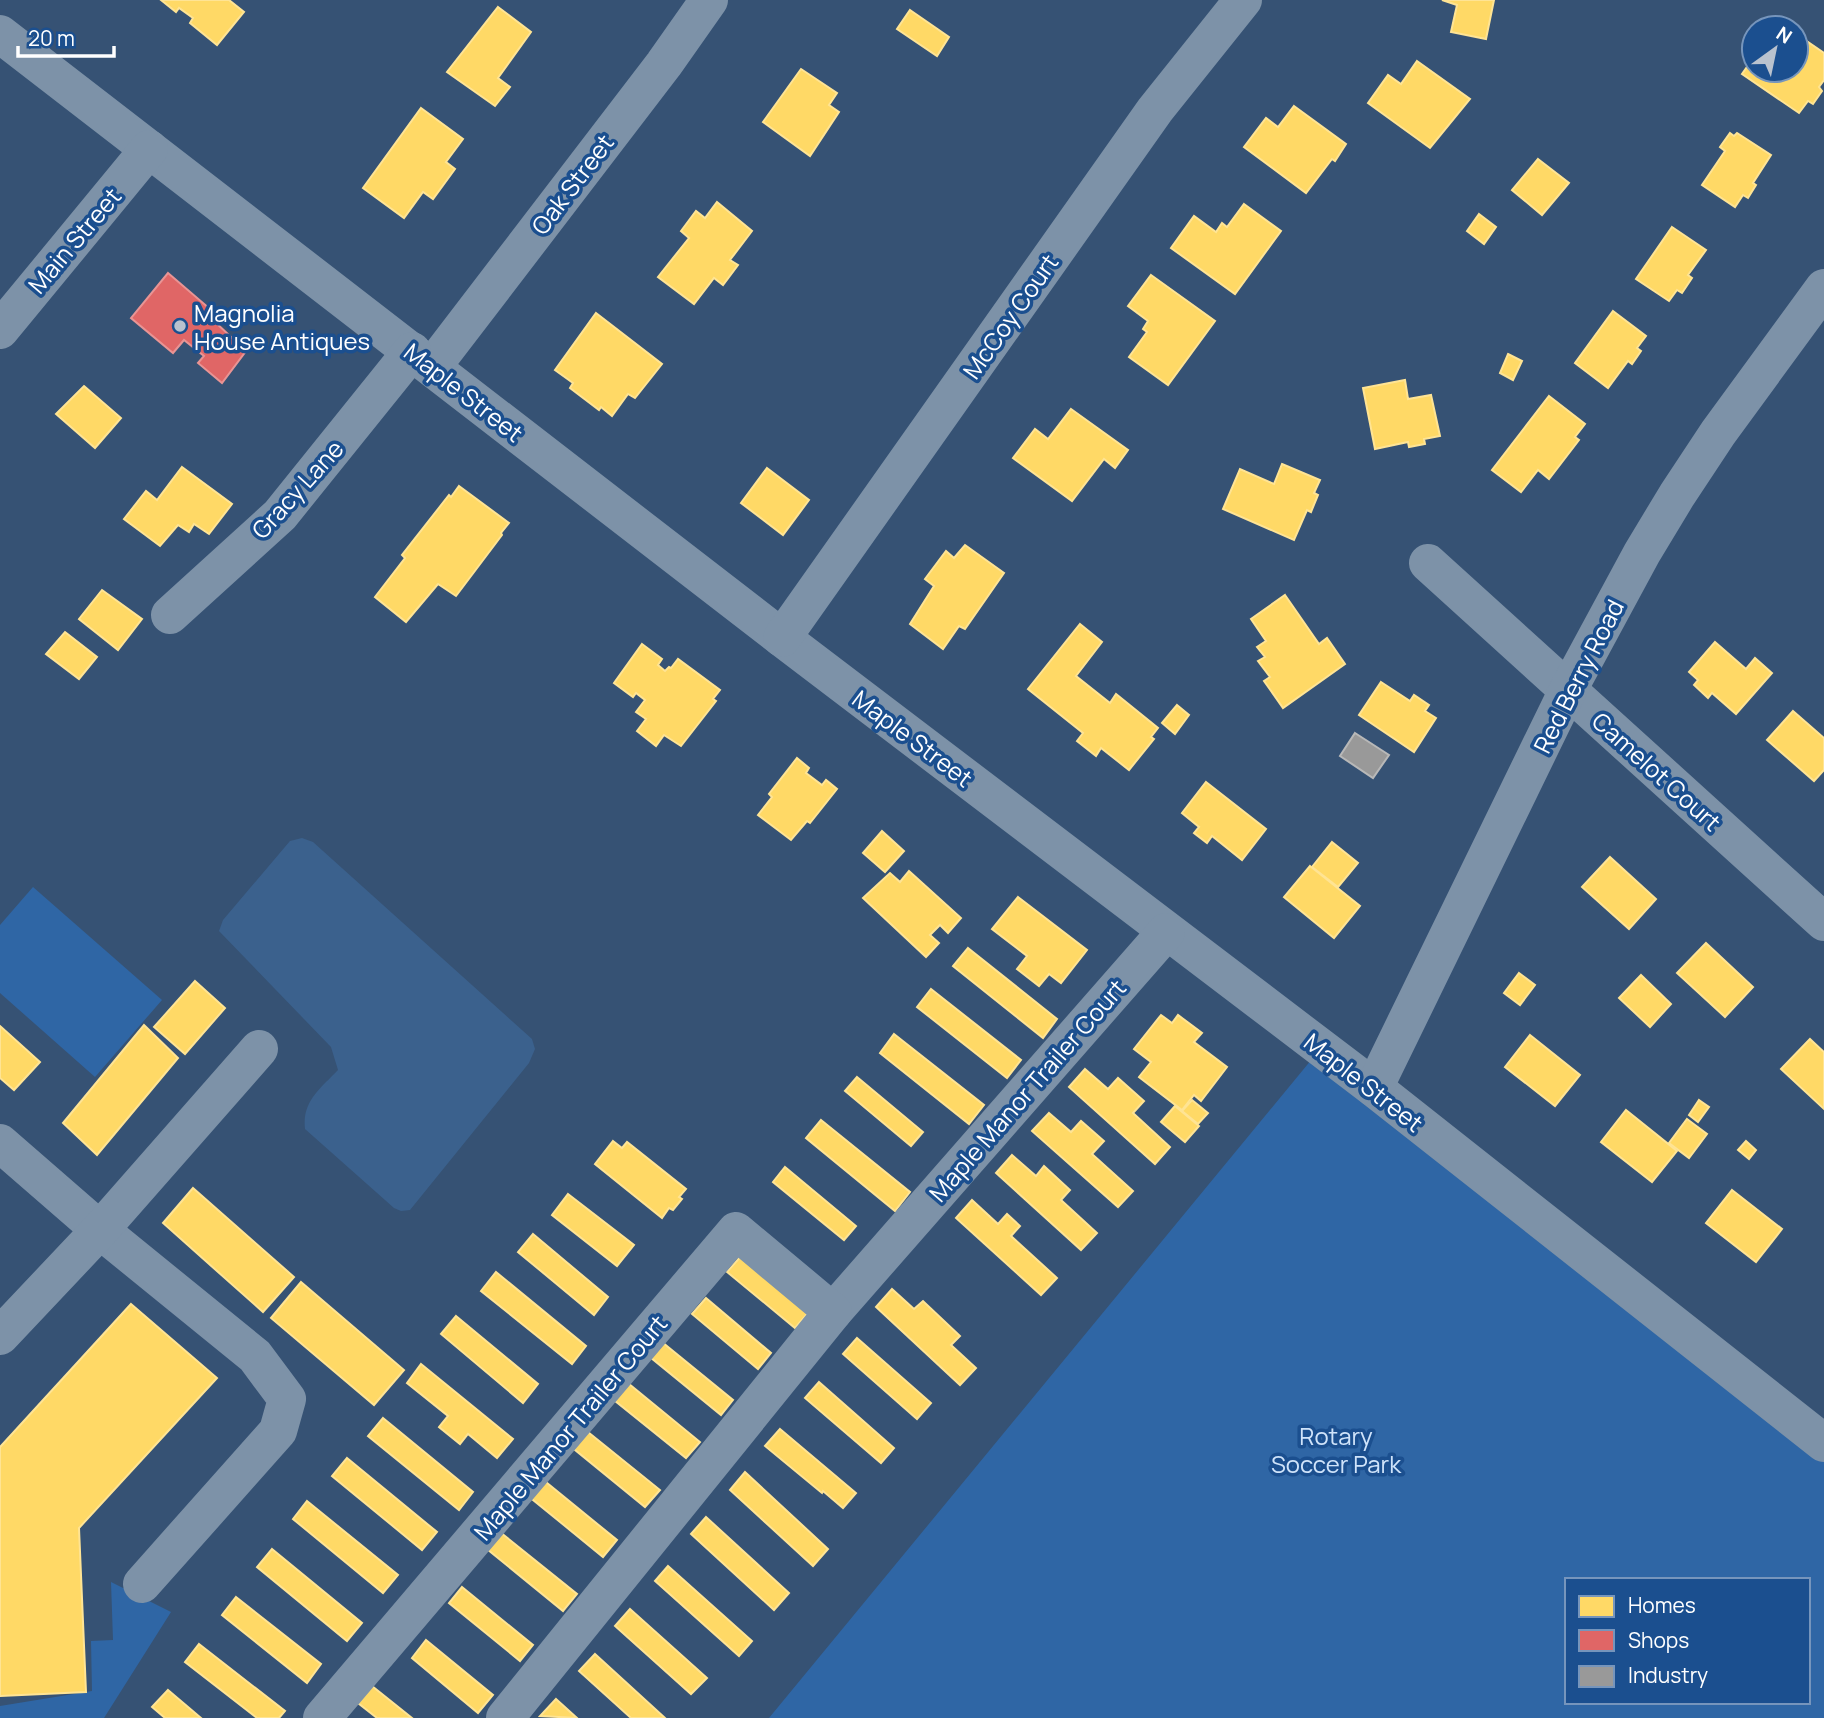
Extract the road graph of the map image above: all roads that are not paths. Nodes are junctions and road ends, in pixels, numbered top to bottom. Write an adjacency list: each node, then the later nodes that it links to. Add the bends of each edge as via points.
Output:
1 (709, 0): 7 (street, Oak Street, via 664,64)
2 (1243, 0): 10 (street, McCoy Court, via 1155,110)
3 (0, 34): 4 (street, Maple Street)
4 (149, 149): 6 (street, Main Street); 7 (street, Maple Street)
5 (1817, 311): 11 (street, Red Berry Road, via 1718,433 1677,495)
6 (0, 330)
7 (422, 359): 9 (street, Gracy Lane, via 280,514); 10 (street, Maple Street)
8 (1428, 563): 11 (street, Camelot Court)
9 (170, 615)
10 (782, 638): 13 (street, Maple Street)
11 (1569, 690): 12 (street, Camelot Court); 15 (street, Red Berry Road)
12 (1824, 922)
13 (1166, 932): 15 (street, Maple Street); 18 (street, Maple Manor Trailer Court)
14 (259, 1049): 17 (street)
15 (1374, 1088): 20 (street, Maple Street)
16 (0, 1143): 17 (street)
17 (100, 1230): 19 (street); 21 (street, via 255,1356 286,1399 278,1431)
18 (834, 1312): 22 (street, Maple Manor Trailer Court, via 736,1231); 23 (street, Maple Manor Trailer Court)
19 (0, 1336)
20 (1824, 1443)
21 (142, 1584)
22 (322, 1718)
23 (505, 1718)

